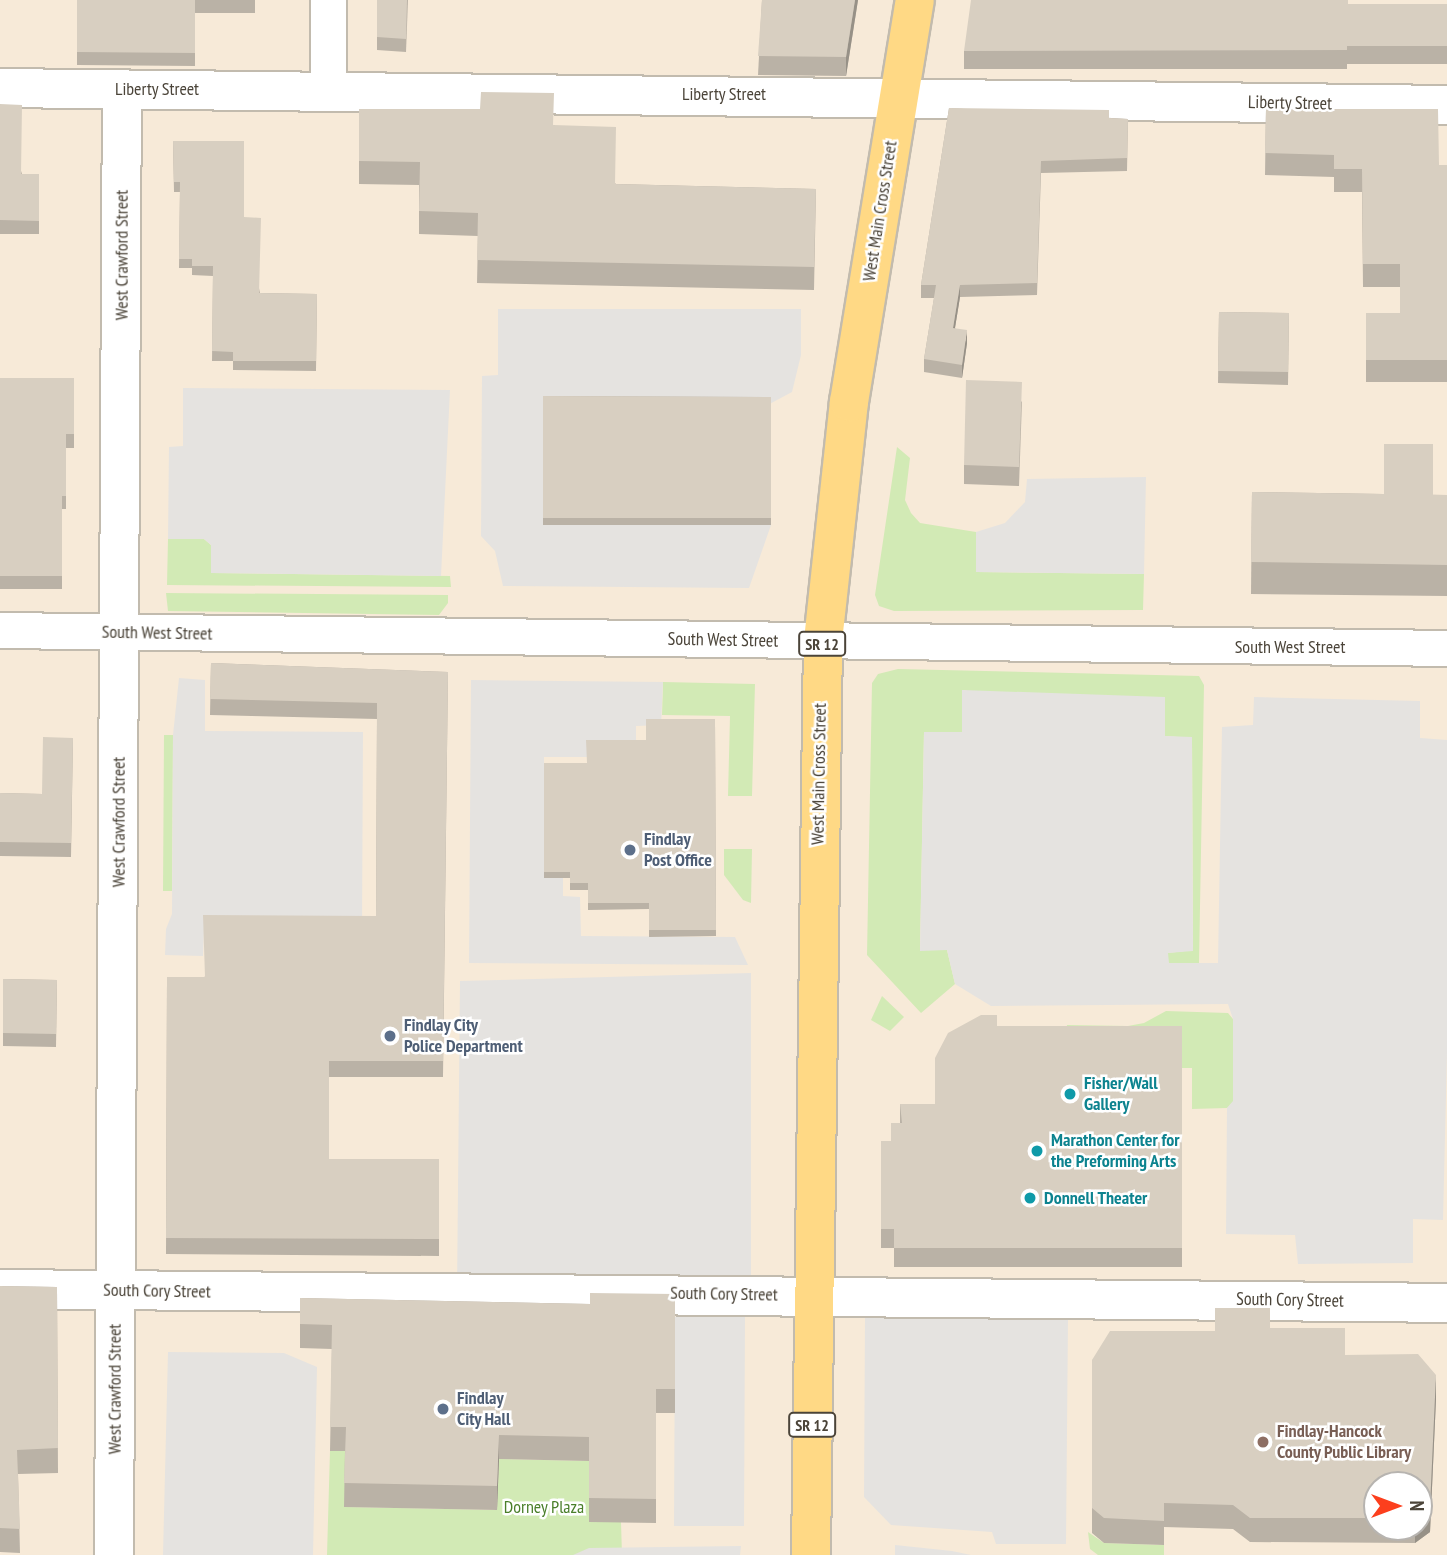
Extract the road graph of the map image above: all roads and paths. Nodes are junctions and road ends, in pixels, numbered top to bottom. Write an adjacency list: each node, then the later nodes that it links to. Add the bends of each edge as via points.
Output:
1 (328, 0): 5 (street)
2 (915, 0): 6 (highway, West Main Cross Street / SR 12)
3 (0, 88): 4 (street, Liberty Street)
4 (122, 89): 5 (street, Liberty Street); 9 (street, West Crawford Street)
5 (328, 90): 6 (street, Liberty Street)
6 (899, 95): 7 (street, Liberty Street); 10 (highway, West Main Cross Street / SR 12, via 849,402)
7 (1447, 105)
8 (0, 630): 9 (street, South West Street)
9 (121, 632): 10 (street, South West Street); 13 (street, West Crawford Street)
10 (823, 641): 11 (street, South West Street); 14 (highway, West Main Cross Street / SR 12)
11 (1447, 648)
12 (0, 1289): 13 (street, South Cory Street)
13 (116, 1290): 14 (street, South Cory Street); 16 (street, West Crawford Street)
14 (813, 1295): 15 (street, South Cory Street); 17 (highway, West Main Cross Street / SR 12)
15 (1447, 1303)
16 (114, 1555)
17 (811, 1555)

